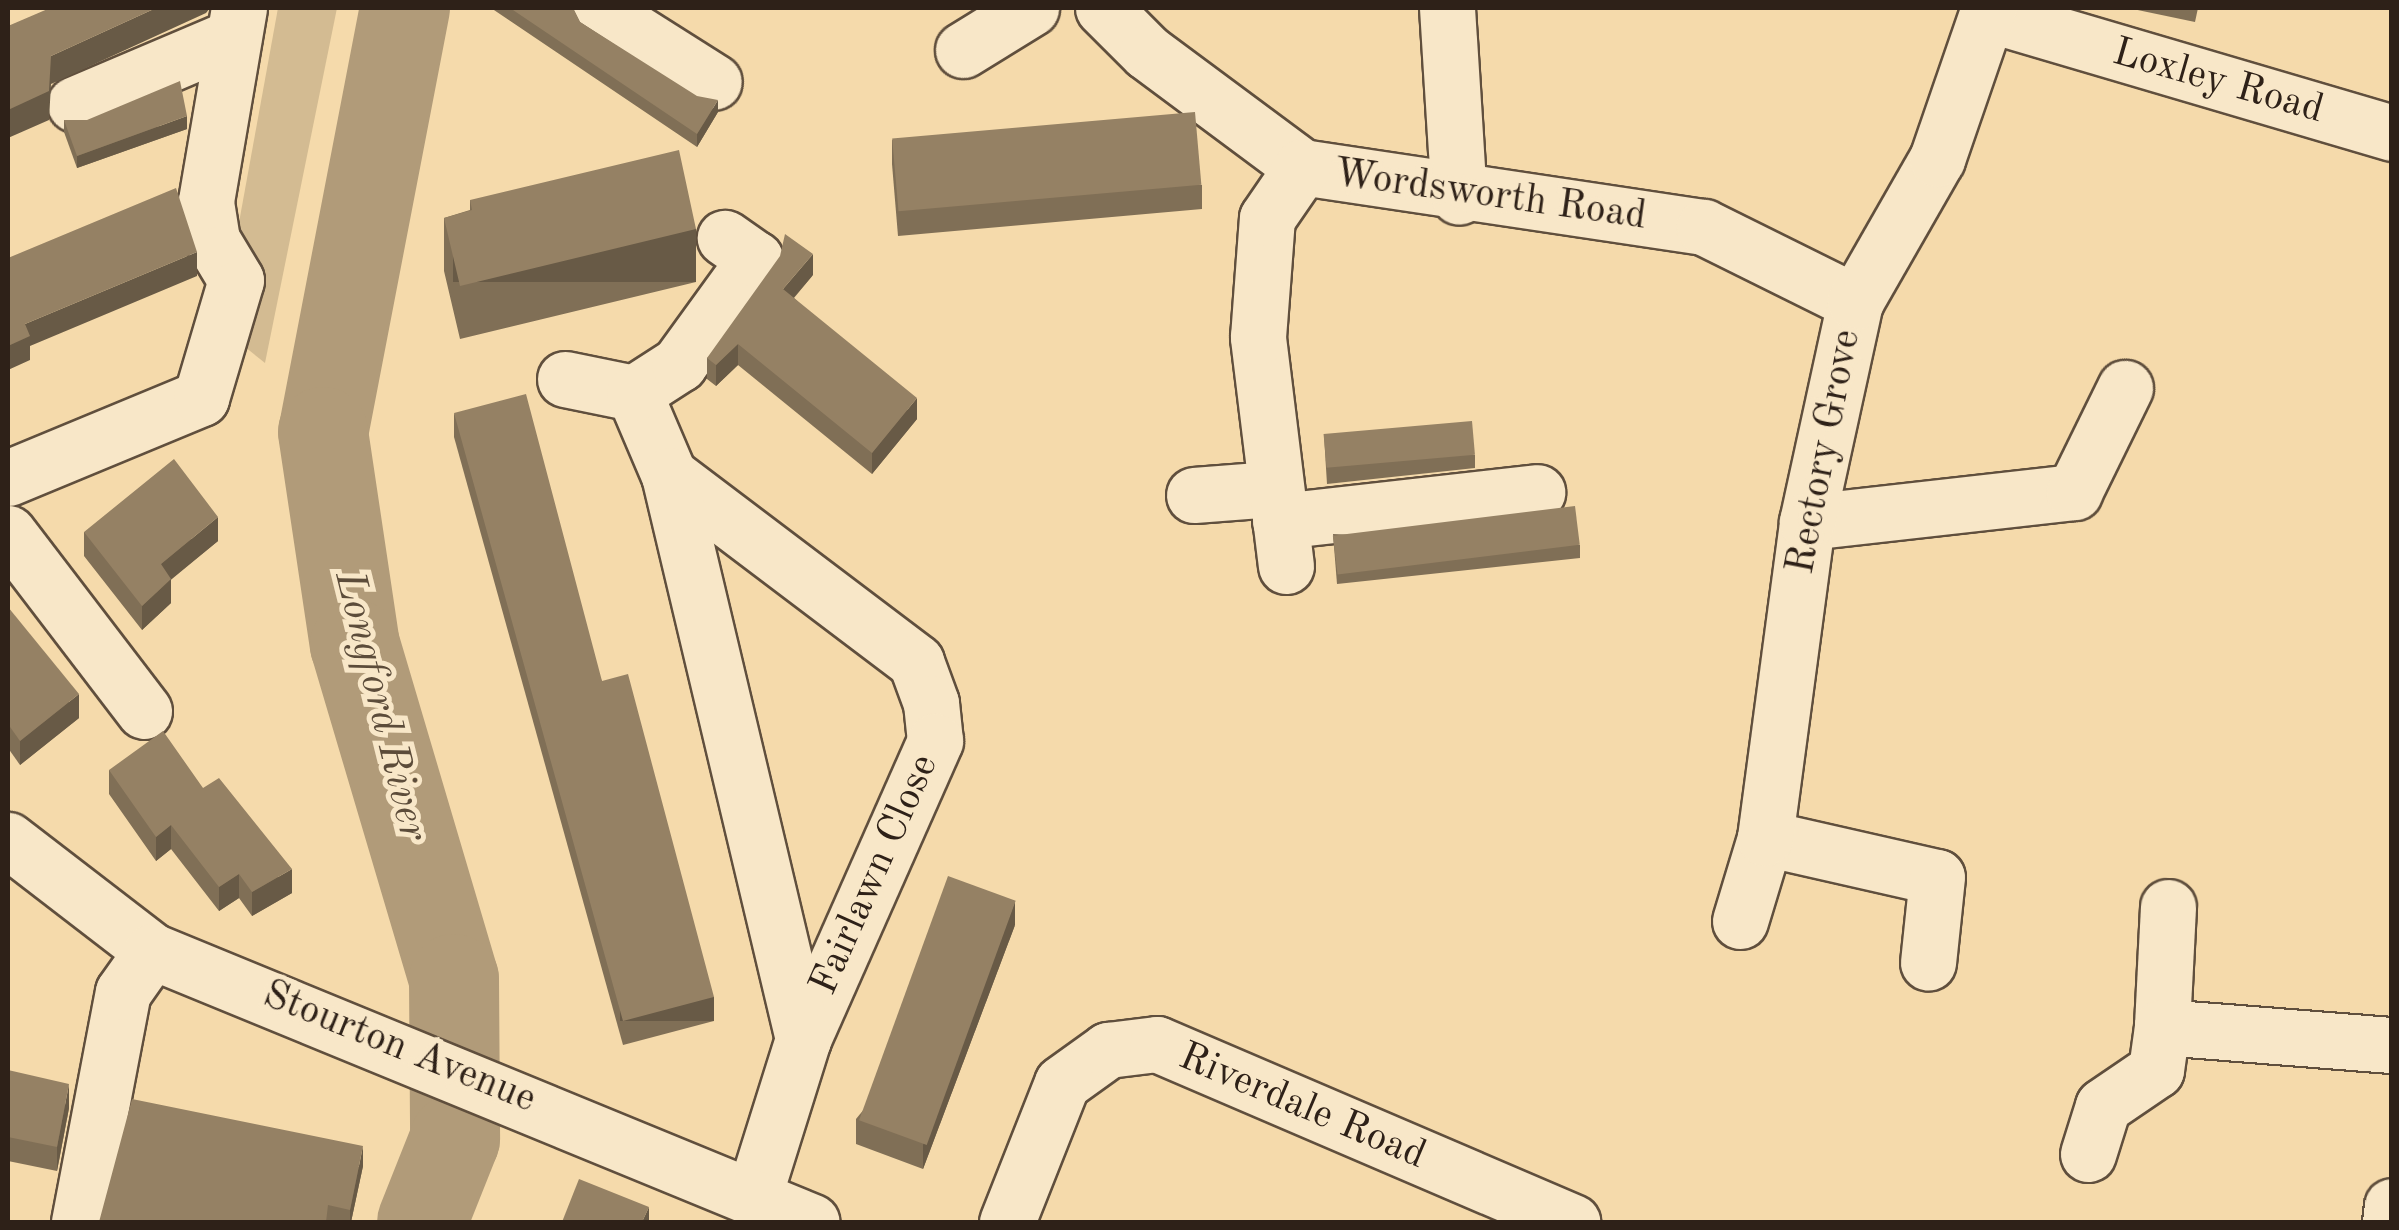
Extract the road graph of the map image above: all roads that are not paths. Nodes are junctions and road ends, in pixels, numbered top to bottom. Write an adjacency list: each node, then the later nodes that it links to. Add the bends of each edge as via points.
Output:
1 (598, 8): 8 (street)
2 (1031, 8): 7 (street)
3 (1104, 8): 11 (street, Wordsworth Road, via 1147,52)
4 (1447, 8): 12 (street)
5 (1989, 11): 10 (street, Loxley Road); 14 (street, Rectory Grove, via 1937,159)
6 (236, 22): 9 (street); 19 (street, via 206,201 212,240 236,280 201,398)
7 (963, 50)
8 (714, 82)
9 (75, 104)
10 (2392, 133)
11 (1302, 167): 12 (street, Wordsworth Road); 23 (street, via 1267,218 1258,337)
12 (1460, 197): 14 (street, Wordsworth Road, via 1704,226)
13 (725, 238): 17 (street, via 756,259 680,364)
14 (1854, 302): 22 (street, Rectory Grove)
15 (565, 379): 17 (street)
16 (2124, 388): 22 (street, via 2074,492)
17 (634, 393): 18 (street, Fairlawn Close)
18 (669, 475): 33 (street, Fairlawn Close); 33 (street, Fairlawn Close, via 916,662 931,703 935,741)
19 (8, 478)
20 (1537, 492): 23 (street)
21 (1194, 495): 23 (street)
22 (1807, 522): 26 (street, Rectory Grove)
23 (1280, 525)
24 (8, 533): 25 (street)
25 (144, 711)
26 (1765, 838): 29 (street, Rectory Grove); 31 (street, via 1937,877)
27 (8, 840): 30 (street, Stourton Avenue)
28 (2168, 907): 32 (street)
29 (1740, 921)
30 (152, 950): 36 (street, Stourton Avenue, via 542,1105); 38 (street, via 123,992)
31 (1928, 963)
32 (2162, 1027): 34 (street); 35 (street, via 2156,1070 2103,1106)
33 (803, 1039): 36 (street, Fairlawn Close)
34 (2392, 1044)
35 (2088, 1154)
36 (753, 1199): 39 (street, Stourton Avenue)
37 (2392, 1206): 42 (street)
38 (80, 1222)
39 (812, 1222)
40 (1007, 1222): 41 (street, Riverdale Road, via 1062,1084 1108,1050 1157,1044)
41 (1573, 1222)
42 (2390, 1222)

